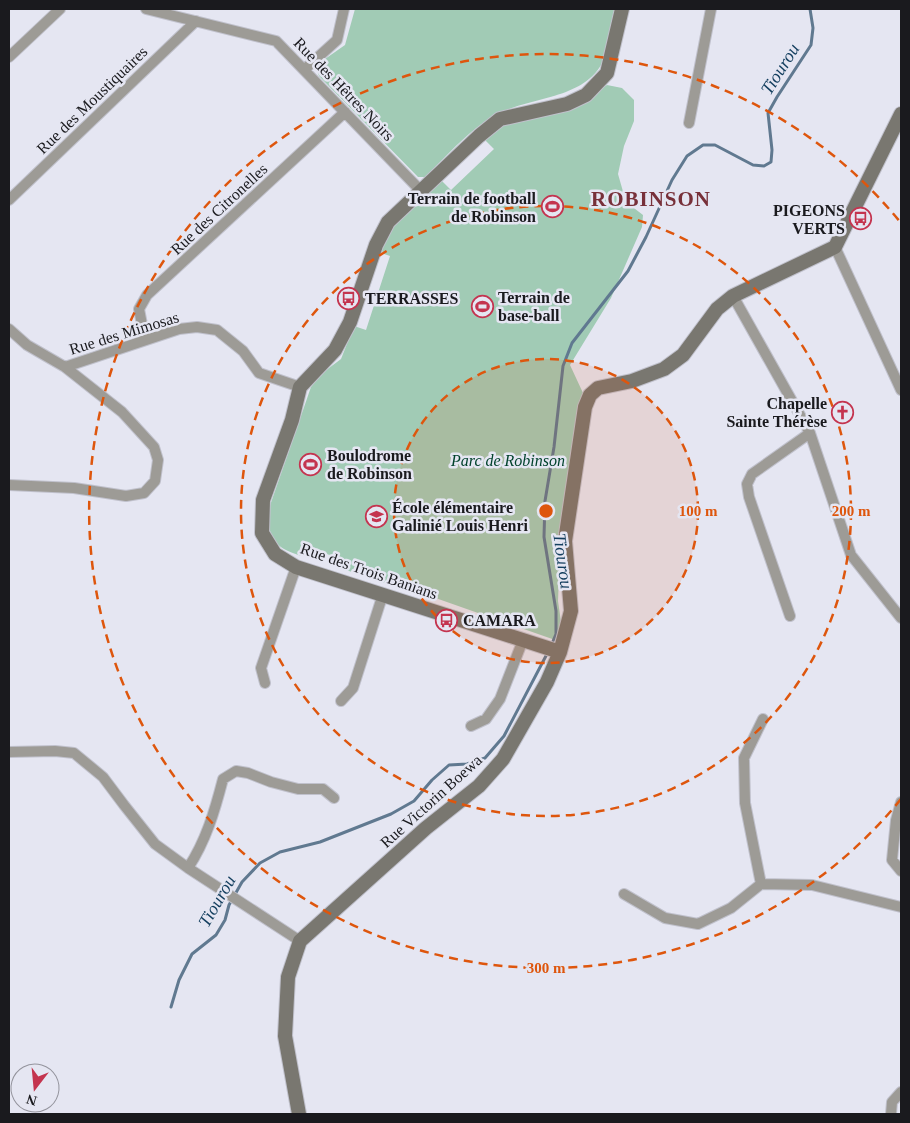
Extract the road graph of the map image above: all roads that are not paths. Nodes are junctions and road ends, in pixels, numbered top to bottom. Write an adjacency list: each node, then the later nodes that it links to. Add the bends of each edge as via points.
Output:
1 (60, 9): 7 (street)
2 (146, 9): 6 (street, Rue des Hêtres Noirs)
3 (344, 9): 8 (street, via 337,40)
4 (622, 9): 12 (street, via 607,72 586,96 567,104 500,119)
5 (711, 9): 11 (street)
6 (196, 21): 8 (street, Rue des Hêtres Noirs, via 276,40); 13 (street, Rue des Moustiquaires)
7 (9, 57)
8 (305, 69): 9 (street, Rue des Hêtres Noirs)
9 (345, 112): 12 (street, Rue des Hêtres Noirs); 17 (street, Rue des Citronelles, via 147,295 139,309)
10 (901, 114): 14 (street)
11 (689, 123)
12 (420, 191): 19 (street, via 388,222 336,350)
13 (9, 200)
14 (835, 247): 15 (street, Rue Victorin Boewa); 20 (street)
15 (733, 296): 21 (street); 28 (street, Rue Victorin Boewa, via 717,309 683,355 664,368 632,381 598,388 590,395 585,407 565,542 571,611)
16 (9, 329): 18 (street, Rue des Mimosas, via 27,345)
17 (145, 340): 18 (street, Rue des Mimosas); 19 (street, Rue des Mimosas, via 178,329 218,330 243,351 259,373)
18 (65, 367): 22 (street, via 122,412 146,436 158,460 155,481 144,492 126,496 74,488)
19 (300, 387): 23 (street, Rue des Trois Banians, via 264,500 262,533 274,554)
20 (901, 390)
21 (810, 433): 25 (street, via 752,474 747,484); 26 (street, via 851,554)
22 (9, 485)
23 (296, 566): 24 (street, Rue des Trois Banians); 29 (street, via 261,668)
24 (383, 594): 27 (street, Rue des Trois Banians); 30 (street, via 353,688)
25 (790, 616)
26 (901, 618)
27 (523, 640): 28 (street, Rue des Trois Banians); 32 (street, via 500,700 486,719)
28 (552, 650): 41 (street, Rue Victorin Boewa, via 547,682 503,758 479,786 426,828)
29 (265, 683)
30 (341, 701)
31 (762, 719): 38 (street, via 744,758 745,803)
32 (471, 726)
33 (9, 752): 36 (street, via 74,753 103,776 155,844)
34 (334, 798): 36 (street, via 323,789 298,789 236,771 223,779 209,827)
35 (901, 802): 37 (street, via 892,860)
36 (188, 868): 41 (street)
37 (901, 871)
38 (761, 884): 39 (street, via 731,908 698,924 665,918); 40 (street, via 812,885)
39 (624, 894)
40 (901, 907)
41 (300, 941): 43 (street, Rue Victorin Boewa, via 288,977 285,1036)
42 (901, 1092): 44 (street, via 892,1102)
43 (299, 1114)
44 (891, 1114)

